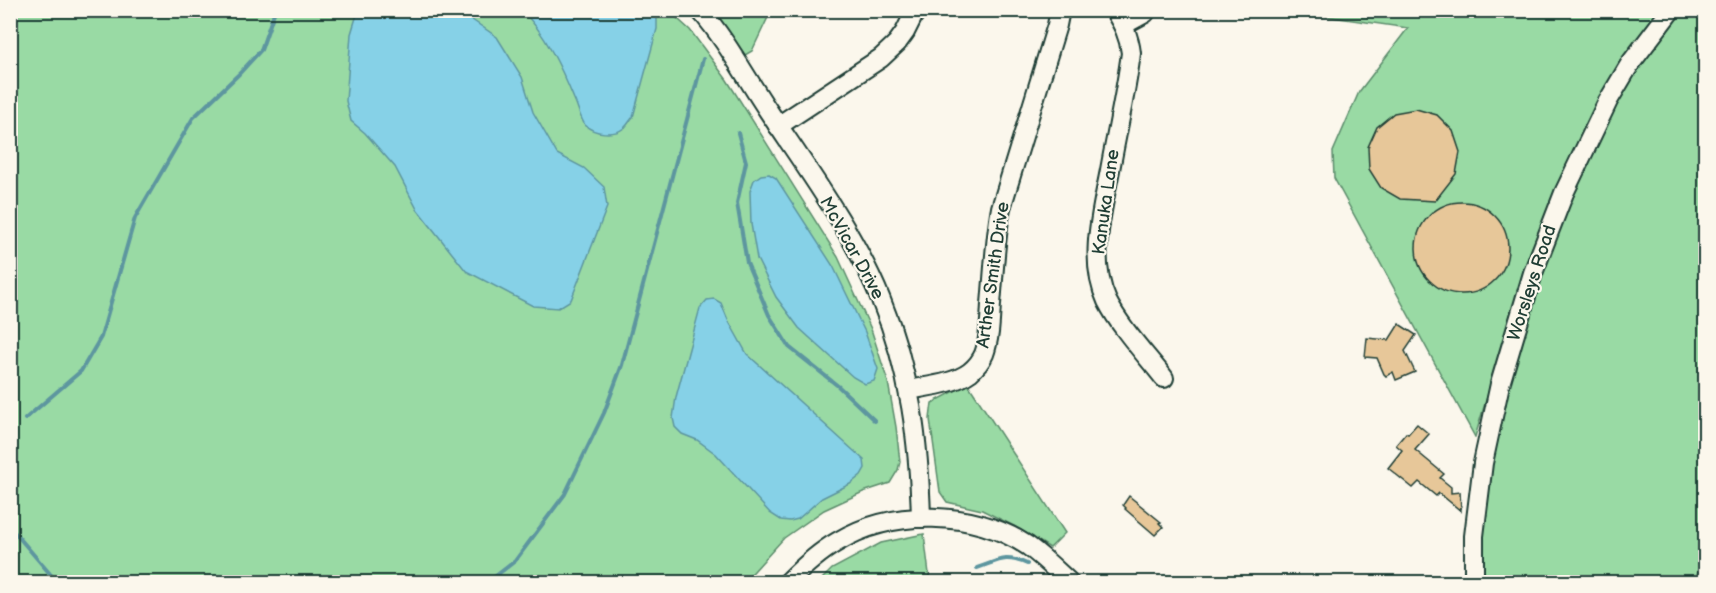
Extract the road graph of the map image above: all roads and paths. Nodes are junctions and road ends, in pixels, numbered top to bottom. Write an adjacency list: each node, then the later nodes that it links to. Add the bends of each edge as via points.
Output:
1 (700, 10): 7 (street, McVicar Drive)
2 (915, 10): 7 (street, via 905,32 881,58)
3 (1060, 10): 9 (street, Arther Smith Drive, via 1001,208 985,352 980,362 963,376)
4 (1147, 10): 6 (street, via 1145,14)
5 (1671, 10): 13 (street, Worsleys Road, via 1608,101 1564,193 1533,273 1500,384 1483,463 1474,536)
6 (1118, 18): 8 (street, Kanuka Lane, via 1131,53 1102,207 1098,273 1108,302)
7 (778, 126): 9 (street, McVicar Drive, via 868,272 894,332)
8 (1164, 378)
9 (909, 390): 10 (street, McVicar Drive, via 918,446)
10 (921, 518): 11 (street, via 857,531 817,554); 12 (street, via 946,518 1003,533 1032,549)
11 (788, 582)
12 (1069, 582)
13 (1474, 582)

